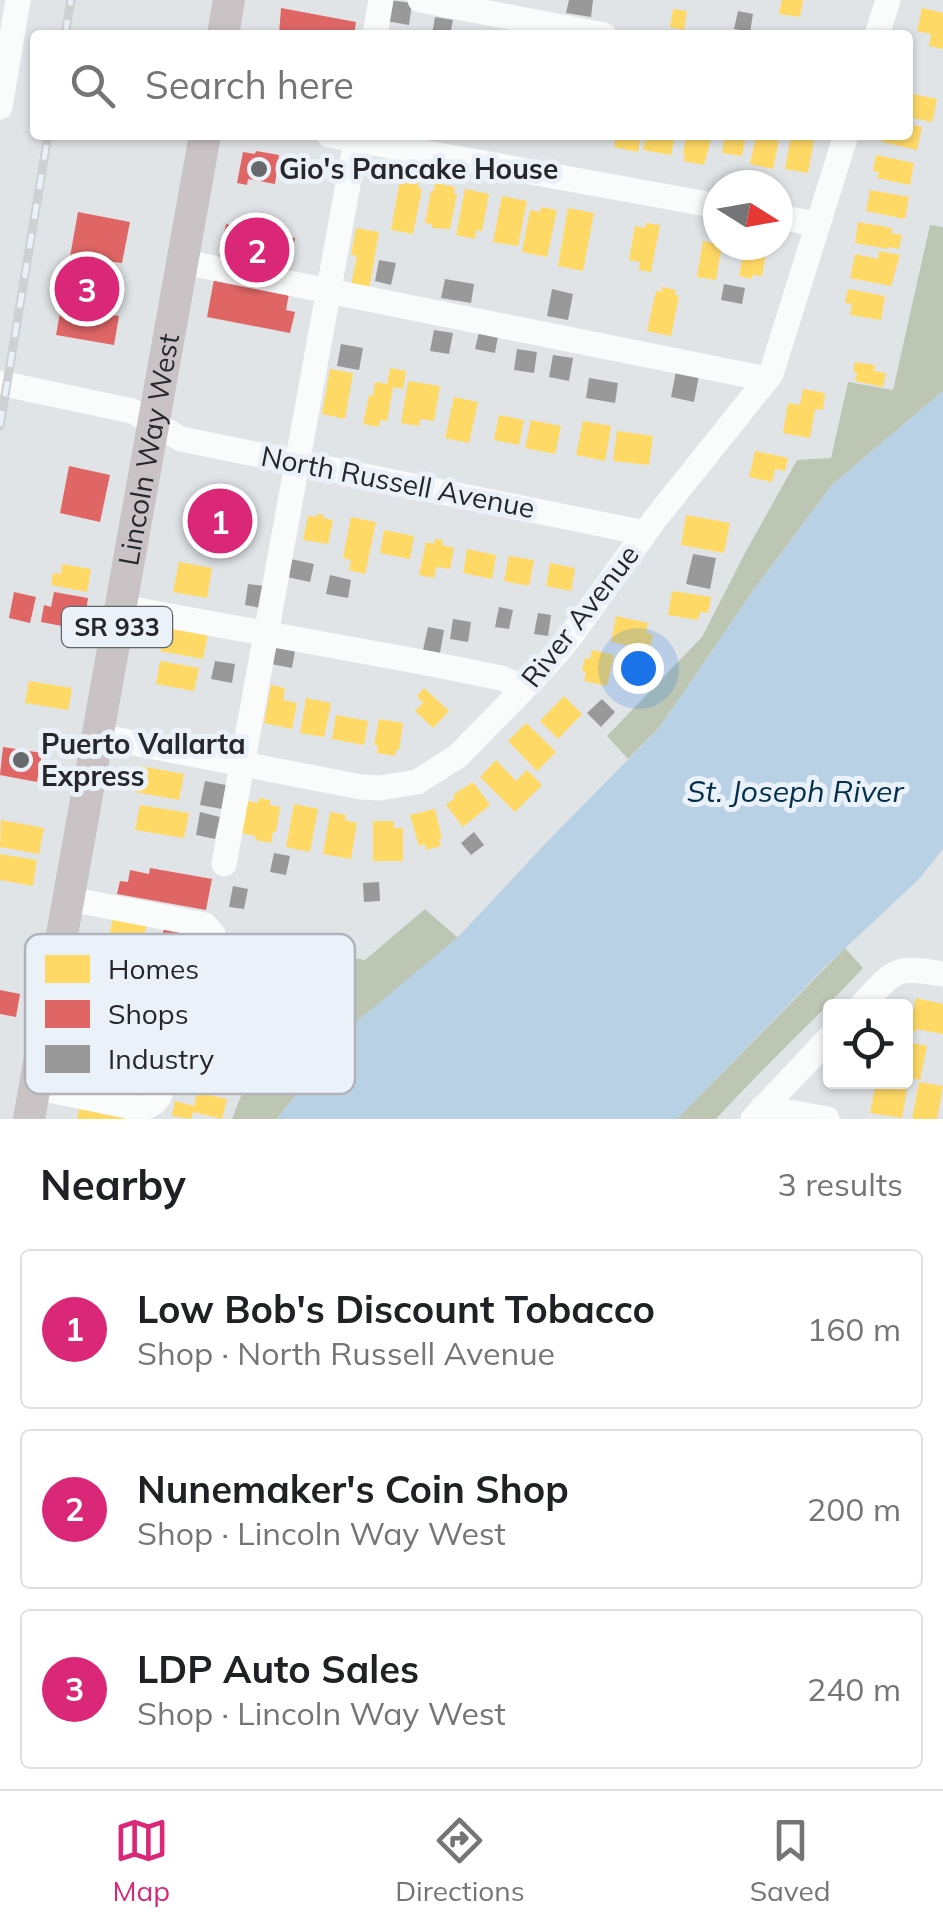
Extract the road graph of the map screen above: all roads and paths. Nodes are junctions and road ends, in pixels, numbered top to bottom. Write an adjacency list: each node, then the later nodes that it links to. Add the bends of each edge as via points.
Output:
1 (18, 0): 10 (street)
2 (229, 0): 6 (main road)
3 (381, 0): 7 (street)
4 (420, 0): 8 (street)
5 (888, 0): 9 (street)
6 (224, 30)
7 (376, 30)
8 (578, 30)
9 (879, 30)
10 (0, 106)
11 (204, 140): 18 (main road, Lincoln Way West / SR 933)
12 (355, 140): 19 (street)
13 (372, 140): 15 (street)
14 (844, 140): 17 (street, River Avenue)
15 (703, 203)
16 (793, 220): 17 (street)
17 (818, 224): 20 (street, River Avenue)
18 (184, 262): 19 (street); 22 (main road, Lincoln Way West / SR 933)
19 (330, 292): 20 (street); 23 (street)
20 (767, 380): 24 (street, River Avenue)
21 (0, 384): 22 (street, North Russell Avenue, via 132,411)
22 (153, 422): 23 (street, North Russell Avenue, via 182,439); 25 (main road, Lincoln Way West / SR 933)
23 (298, 462): 24 (street, North Russell Avenue); 26 (street)
24 (645, 533): 27 (street, River Avenue)
25 (121, 607): 26 (street); 28 (main road, Lincoln Way West / SR 933)
26 (268, 634): 27 (street, via 501,678); 29 (street)
27 (524, 688): 29 (street, River Avenue, via 458,756 416,782 361,787)
28 (98, 736): 29 (street, River Avenue); 31 (main road, Lincoln Way West / SR 933)
29 (243, 764): 30 (street)
30 (224, 864)
31 (69, 899): 32 (main road, Lincoln Way West / SR 933); 33 (street, via 205,925)
32 (63, 934)
33 (213, 934)
34 (943, 974): 35 (street, via 906,968)
35 (867, 999)
36 (823, 1045): 39 (street)
37 (158, 1094): 38 (street, via 150,1106 136,1108)
38 (32, 1103)
39 (758, 1113): 40 (street)
40 (827, 1119)

